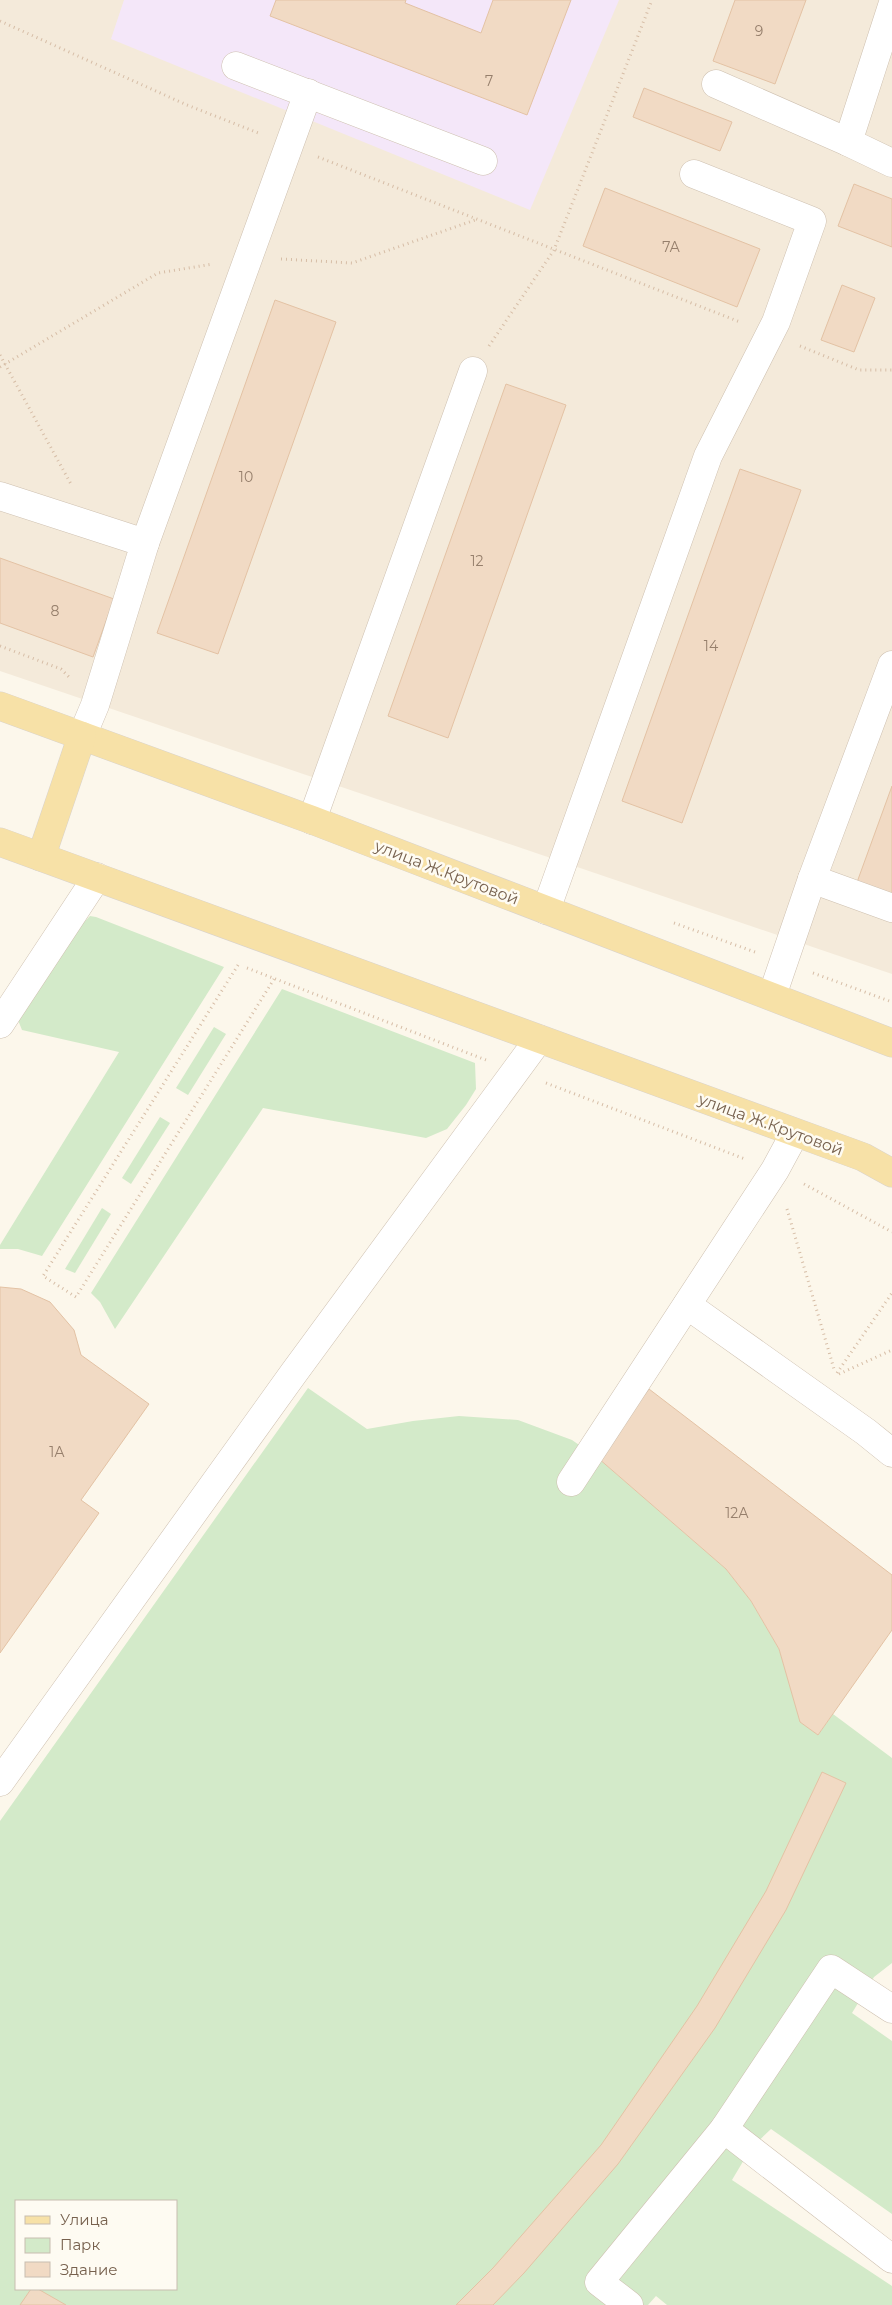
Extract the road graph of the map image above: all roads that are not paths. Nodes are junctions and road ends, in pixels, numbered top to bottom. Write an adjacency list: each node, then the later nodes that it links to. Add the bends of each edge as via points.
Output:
1 (892, 6): 5 (lane)
2 (236, 66): 4 (lane)
3 (716, 84): 5 (lane)
4 (308, 93): 6 (lane); 11 (lane)
5 (848, 142): 7 (lane)
6 (483, 161)
7 (892, 163)
8 (694, 174): 21 (lane, via 812,221 770,334 708,456)
9 (473, 371): 15 (lane)
10 (0, 496): 11 (lane)
11 (145, 543): 14 (lane, via 95,705)
12 (892, 665): 19 (lane)
13 (0, 706): 14 (main road, улица Ж.Крутовой)
14 (82, 736): 15 (main road, улица Ж.Крутовой); 17 (main road)
15 (312, 820): 21 (main road, улица Ж.Крутовой)
16 (0, 842): 17 (main road, улица Ж.Крутовой)
17 (41, 856): 18 (main road, улица Ж.Крутовой)
18 (96, 877): 23 (lane); 24 (main road, улица Ж.Крутовой)
19 (812, 878): 20 (lane); 22 (lane)
20 (892, 908)
21 (546, 910): 22 (main road, улица Ж.Крутовой)
22 (772, 996): 25 (main road, улица Ж.Крутовой)
23 (0, 1024)
24 (539, 1039): 26 (main road, улица Ж.Крутовой); 31 (lane)
25 (892, 1043)
26 (796, 1133): 27 (main road, улица Ж.Крутовой, via 863,1158); 28 (lane)
27 (892, 1173)
28 (687, 1305): 29 (lane); 30 (lane)
29 (892, 1453)
30 (571, 1482)
31 (0, 1782)
32 (892, 2009): 33 (lane, via 831,1969)
33 (724, 2129): 34 (lane); 35 (lane, via 599,2282)
34 (892, 2258)
35 (628, 2305)

